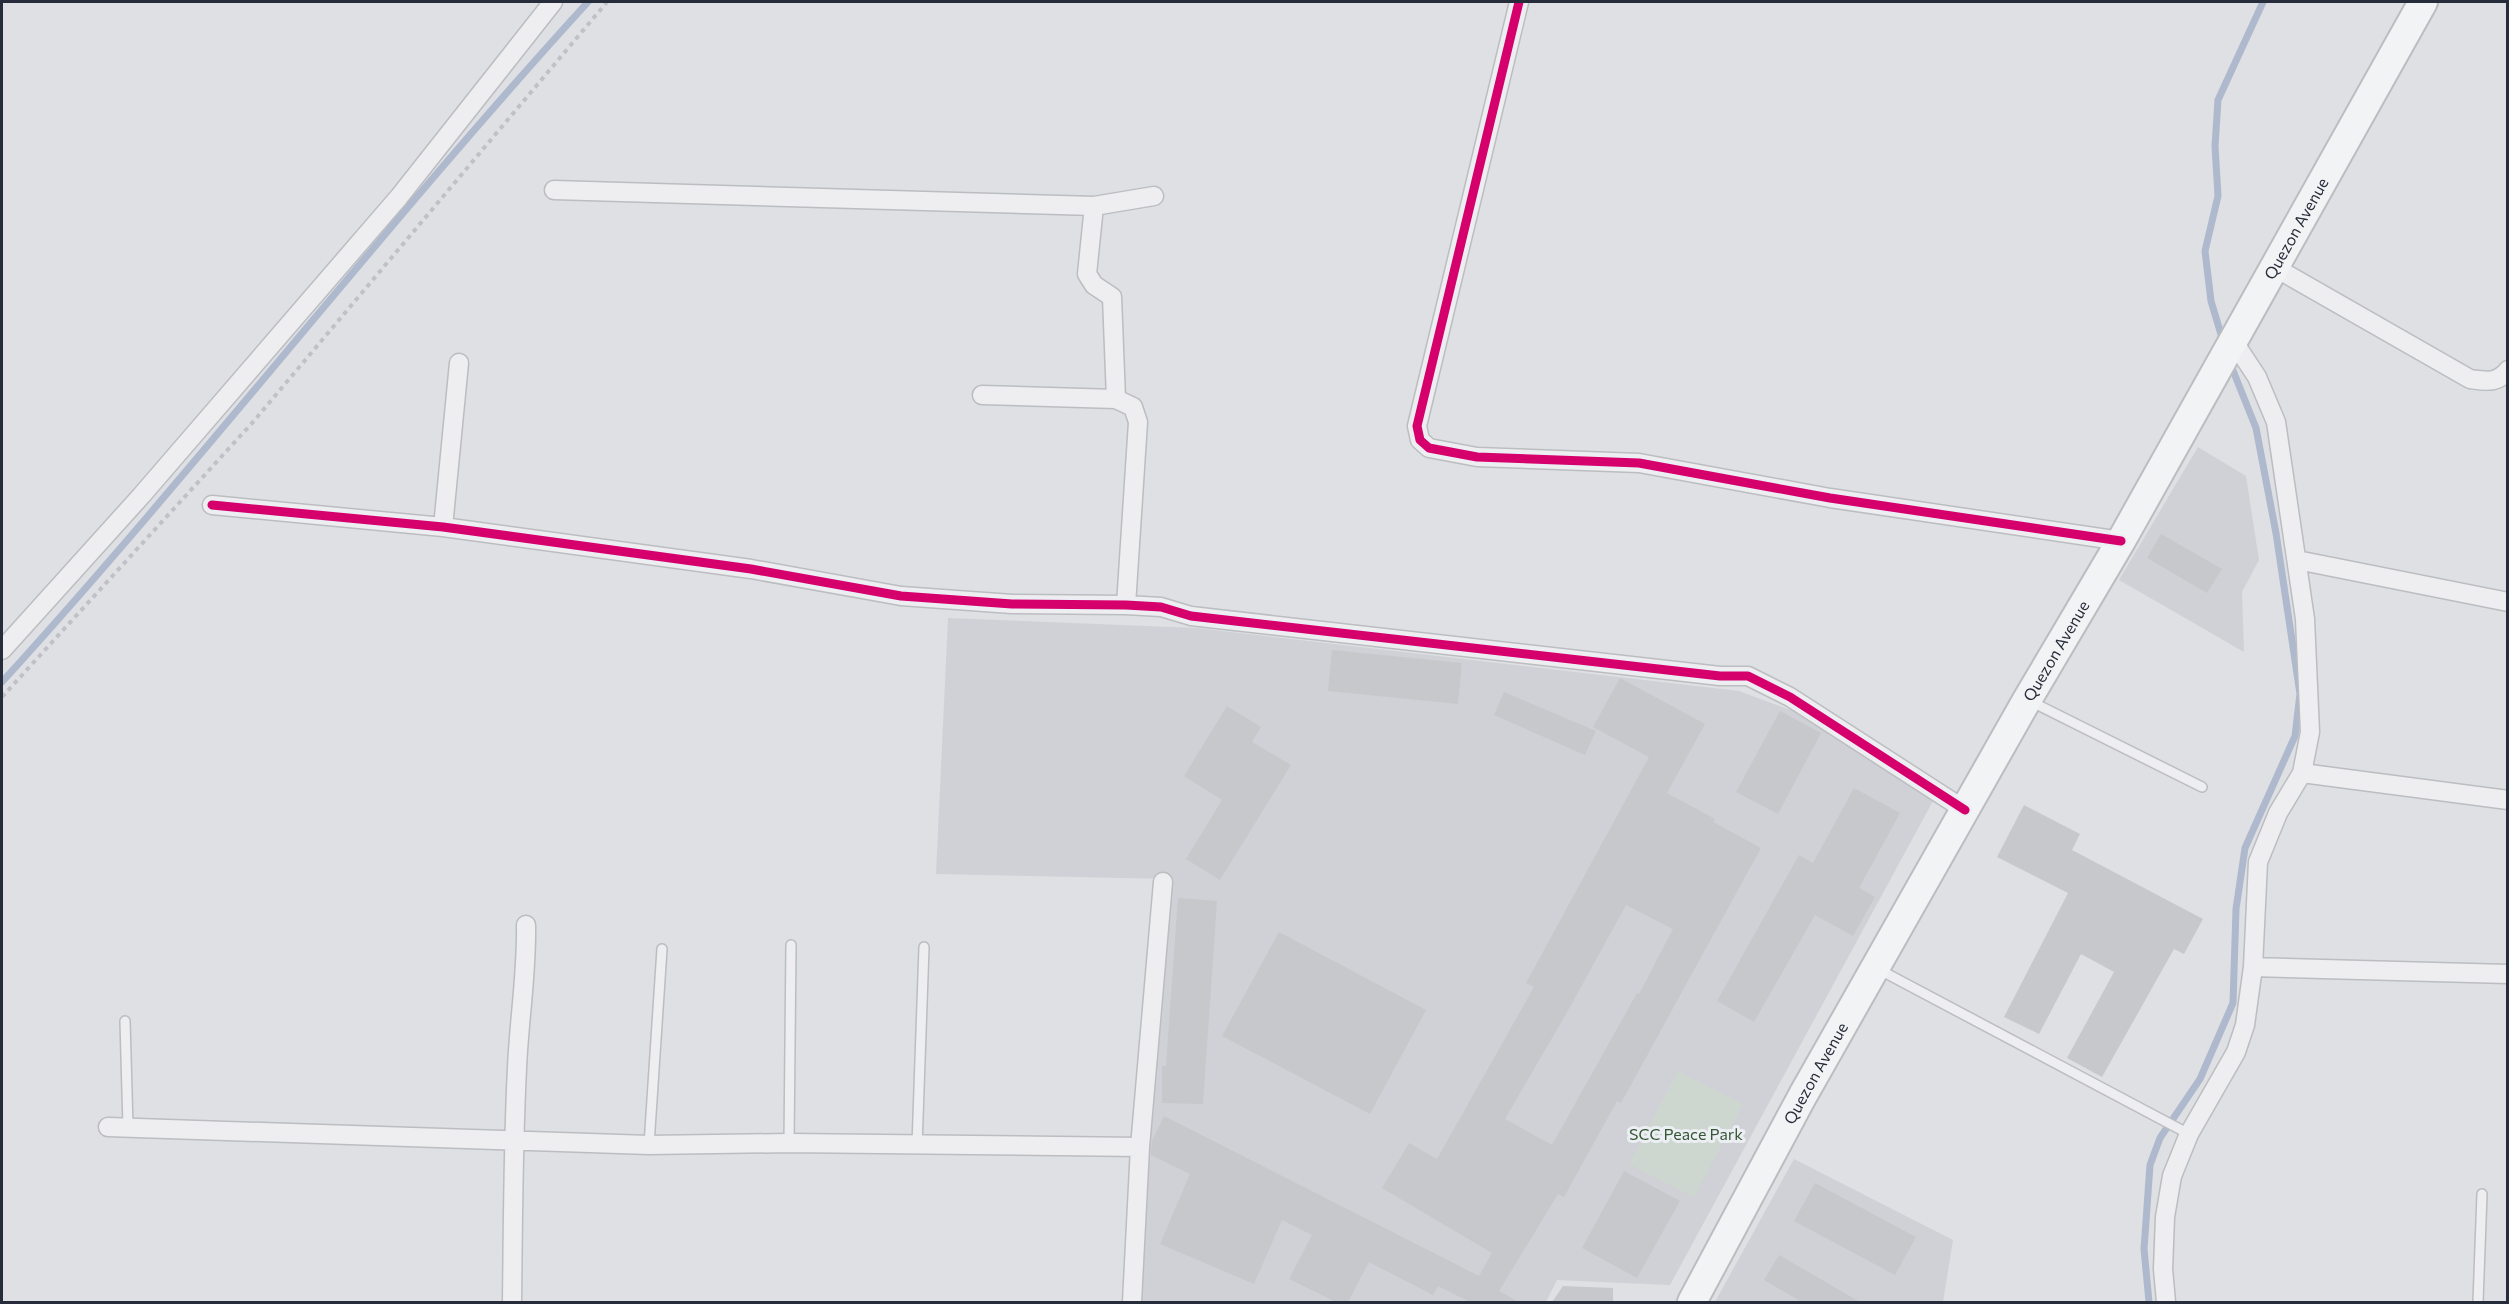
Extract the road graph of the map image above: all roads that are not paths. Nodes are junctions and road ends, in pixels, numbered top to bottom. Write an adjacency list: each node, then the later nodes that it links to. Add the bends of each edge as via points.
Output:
1 (553, 2): 19 (street, via 399,197 141,496)
2 (1519, 2): 15 (street, via 1417,426 1420,440 1429,448 1477,457 1640,464 1830,498)
3 (2423, 2): 7 (main road, Quezon Avenue)
4 (554, 190): 6 (street)
5 (1154, 196): 6 (street)
6 (1094, 206): 12 (street, via 1087,274 1094,285 1112,297)
7 (2274, 267): 8 (main road, Quezon Avenue); 10 (street, via 2470,379 2489,382)
8 (2232, 339): 15 (main road, Quezon Avenue); 16 (street, via 2257,377 2276,422)
9 (459, 363): 14 (street)
10 (2508, 370)
11 (982, 394): 12 (street)
12 (1116, 399): 18 (street, via 1133,407 1138,422)
13 (212, 505): 14 (street)
14 (443, 527): 18 (street, via 751,568 901,596 1012,604)
15 (2121, 541): 20 (main road, Quezon Avenue)
16 (2297, 560): 17 (street); 21 (street, via 2305,619 2310,732)
17 (2508, 602)
18 (1126, 605): 24 (street, via 1161,607 1191,616 1748,676 1790,697)
19 (2, 650)
20 (2027, 700): 22 (lane); 24 (main road, Quezon Avenue)
21 (2302, 773): 23 (street); 30 (street, via 2278,813 2258,862)
22 (2202, 787)
23 (2508, 800)
24 (1965, 810): 31 (main road, Quezon Avenue)
25 (1163, 882): 41 (street)
26 (526, 925): 37 (street)
27 (791, 945): 38 (lane)
28 (924, 948): 40 (lane)
29 (662, 949): 39 (lane)
30 (2253, 967): 32 (street); 36 (street, via 2246,1025 2236,1052)
31 (1876, 968): 36 (lane); 45 (main road, Quezon Avenue)
32 (2508, 974)
33 (125, 1021): 35 (lane)
34 (108, 1127): 35 (street)
35 (128, 1127): 37 (street)
36 (2184, 1132): 46 (street, via 2165,1217)
37 (513, 1140): 39 (street); 43 (street)
38 (789, 1143): 39 (street); 40 (street)
39 (649, 1145)
40 (917, 1146): 41 (street)
41 (1140, 1147): 44 (street)
42 (2482, 1194): 47 (lane)
43 (512, 1302)
44 (1132, 1302)
45 (1692, 1302)
46 (2166, 1302)
47 (2478, 1302)

